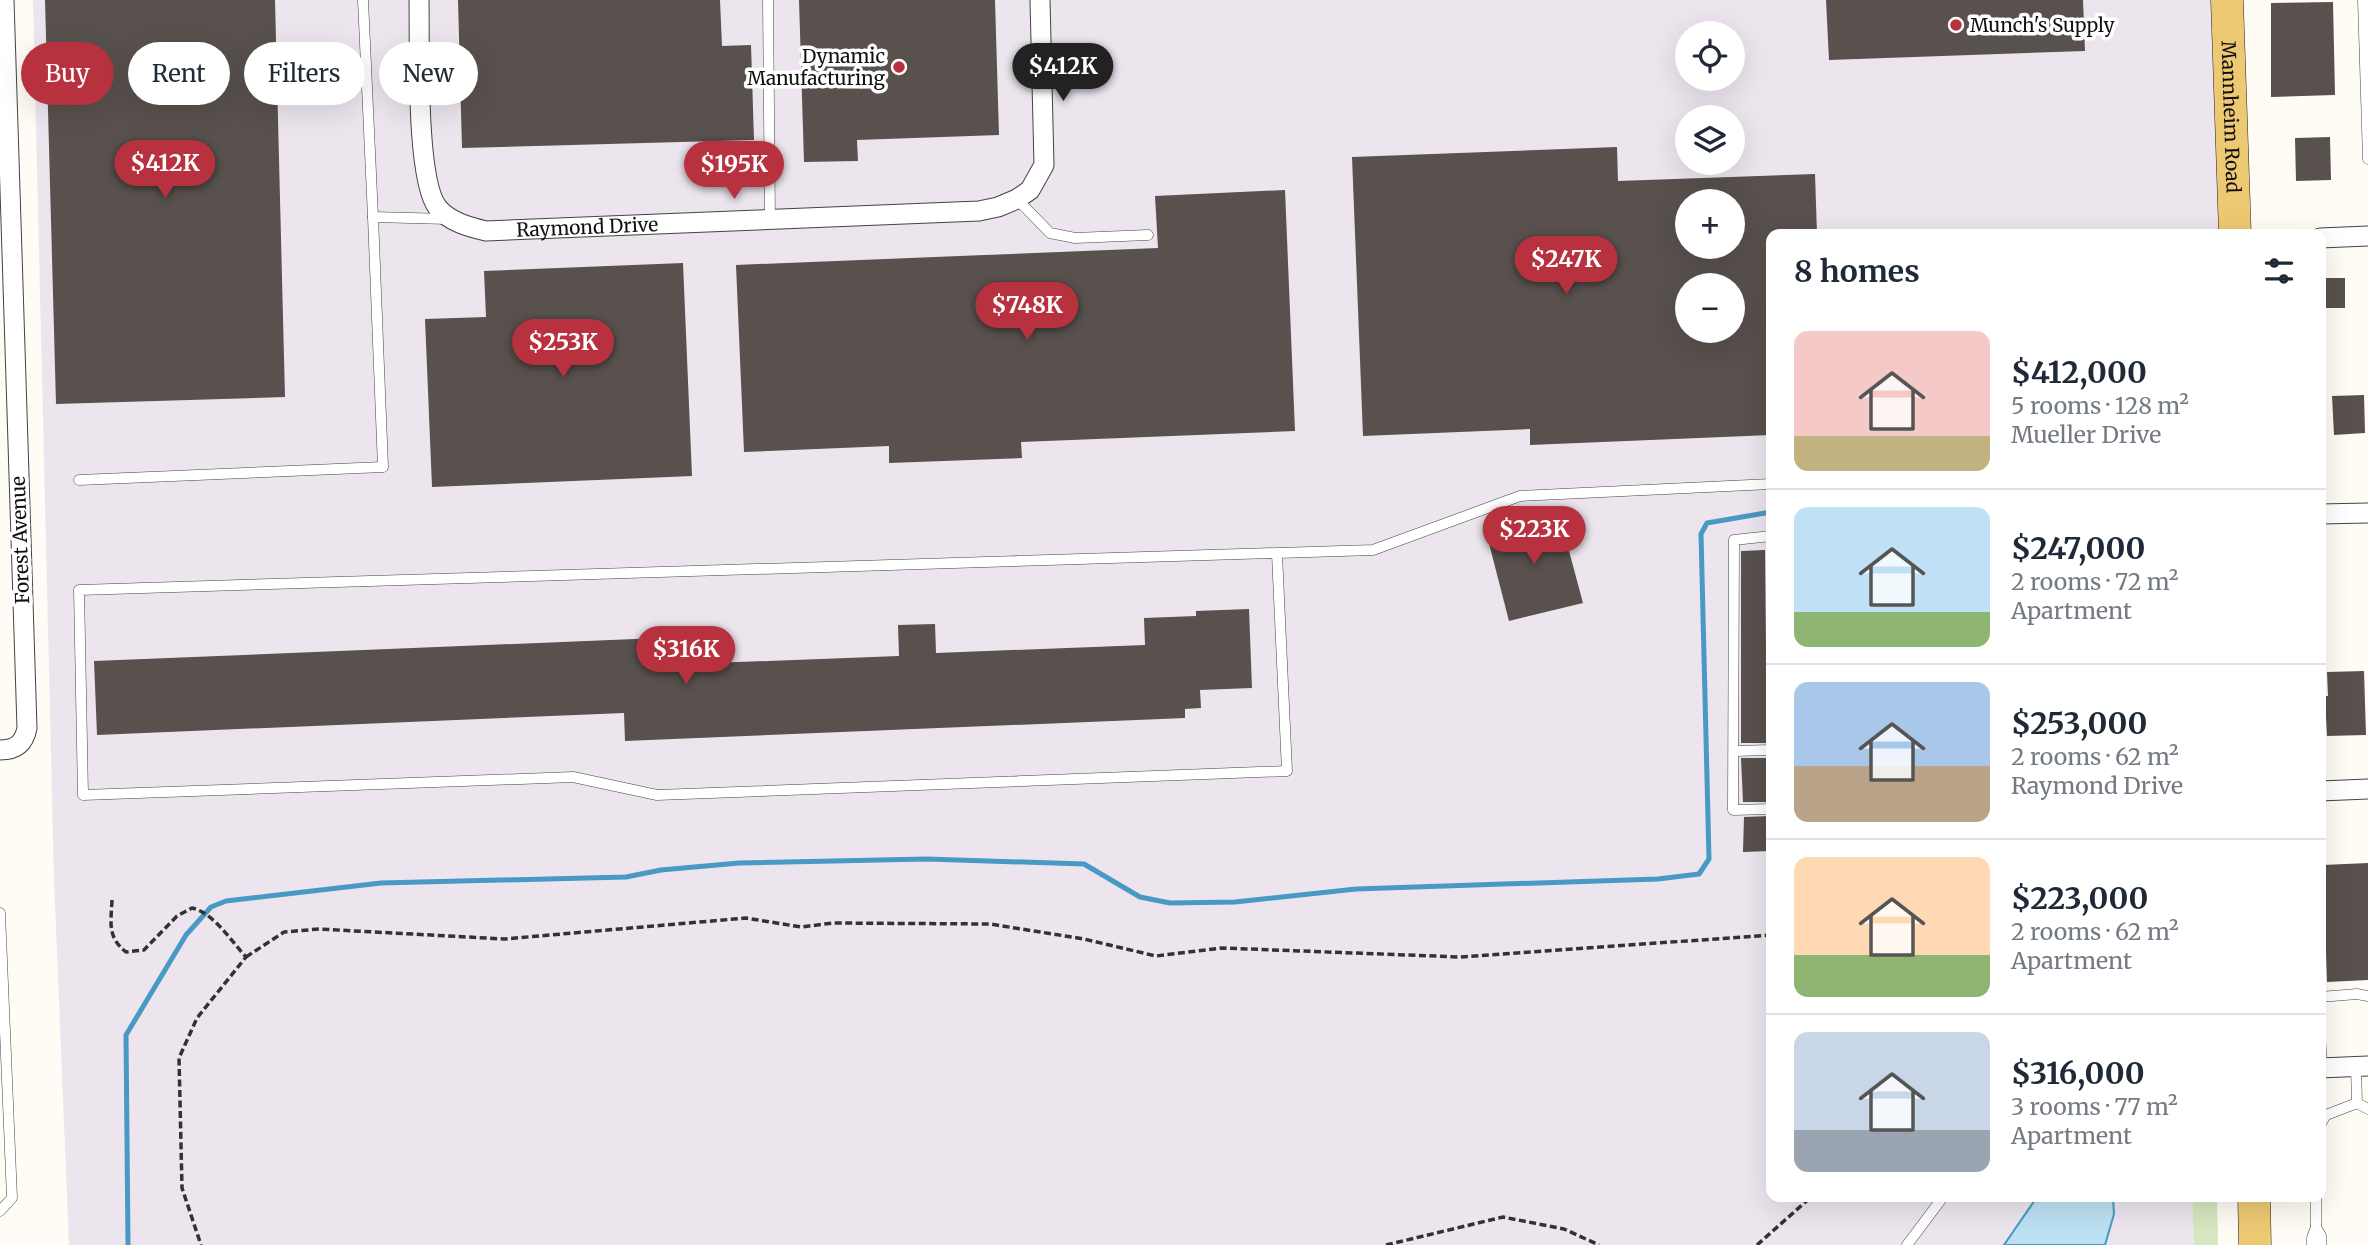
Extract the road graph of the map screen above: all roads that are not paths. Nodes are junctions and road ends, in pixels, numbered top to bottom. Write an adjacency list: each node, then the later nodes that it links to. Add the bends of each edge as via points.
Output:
1 (4, 0): 18 (street, Forest Avenue)
2 (363, 0): 12 (lane)
3 (419, 0): 11 (street, via 423,156 429,192)
4 (768, 0): 13 (lane)
5 (1040, 0): 10 (street, via 1044,165)
6 (2227, 0): 14 (main road, Mannheim Road)
7 (2363, 0): 8 (lane)
8 (2367, 92): 9 (lane)
9 (2368, 159)
10 (1024, 194): 13 (street, Raymond Drive, via 979,211); 15 (lane, via 1050,233 1074,238)
11 (445, 213): 12 (lane); 13 (street, Raymond Drive, via 485,231)
12 (373, 217): 19 (lane, via 383,467)
13 (770, 220)
14 (2235, 229)
15 (1148, 235)
16 (2368, 236): 17 (street)
17 (2326, 238)
18 (5, 266): 25 (street, Forest Avenue, via 27,729 15,748)
19 (79, 480)
20 (1766, 484): 24 (lane, via 1520,496 1373,550)
21 (2368, 513): 22 (street)
22 (2326, 514)
23 (1766, 537): 27 (lane, via 1734,540)
24 (1277, 554): 24 (lane, via 79,590 83,795 573,777 657,794 1287,771)
25 (0, 750)
26 (1766, 750): 27 (lane)
27 (1734, 751): 30 (lane, via 1733,810)
28 (2368, 789): 29 (street)
29 (2326, 791)
30 (1766, 808)
31 (0, 913): 39 (lane)
32 (2368, 996): 33 (lane)
33 (2326, 997)
34 (2362, 1067): 35 (street); 36 (lane)
35 (2326, 1068)
36 (2357, 1103): 37 (lane); 38 (lane)
37 (2368, 1109)
38 (2326, 1115)
39 (5, 1172): 43 (lane, via 12,1198)
40 (1939, 1202): 45 (lane)
41 (2254, 1202): 46 (main road)
42 (2316, 1202): 44 (lane)
43 (0, 1212)
44 (2316, 1227): 47 (lane); 48 (lane)
45 (1907, 1245)
46 (2255, 1245)
47 (2312, 1245)
48 (2321, 1245)

